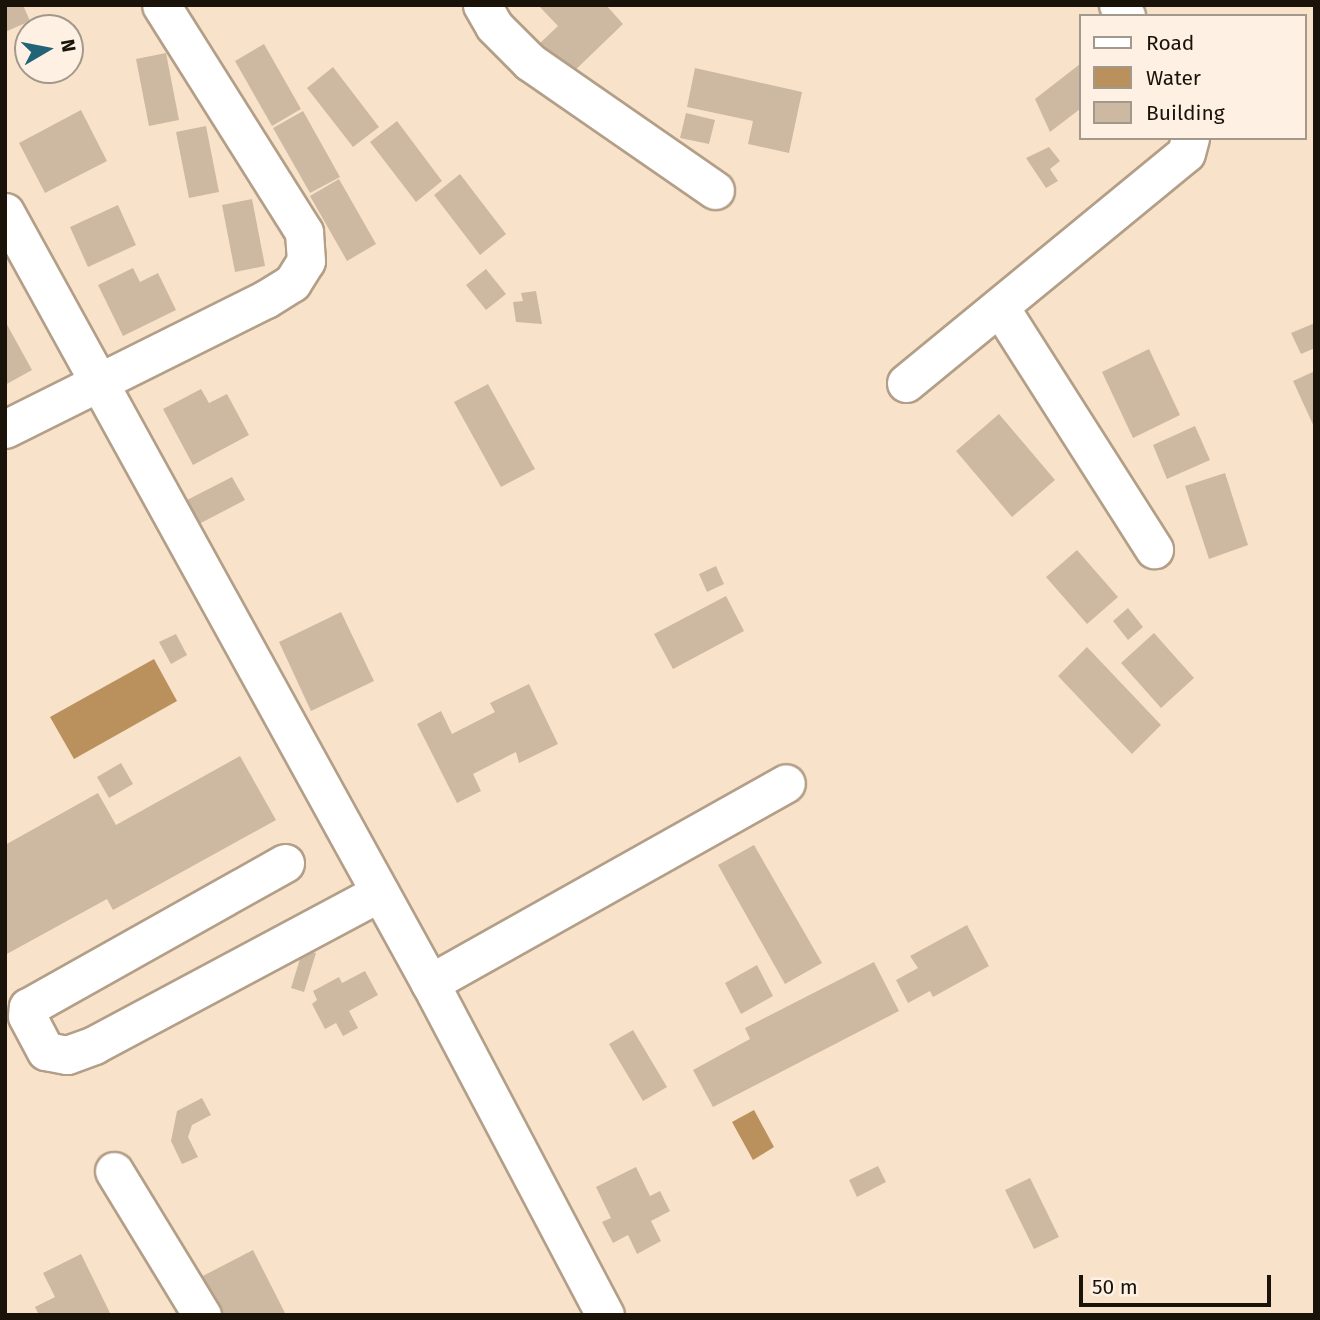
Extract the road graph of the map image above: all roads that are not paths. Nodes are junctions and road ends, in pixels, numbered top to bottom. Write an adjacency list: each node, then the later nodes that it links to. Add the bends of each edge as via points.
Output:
1 (161, 5): 7 (street, via 304,232 306,261 292,283 266,299)
2 (482, 5): 4 (street, via 494,26 530,62)
3 (1189, 140): 6 (street, via 1186,153)
4 (715, 190)
5 (5, 213): 7 (street)
6 (1001, 309): 8 (street); 10 (street)
7 (97, 383): 9 (street); 13 (street)
8 (906, 383)
9 (5, 429)
10 (1154, 549)
11 (786, 783): 14 (street)
12 (285, 863): 13 (street, via 28,1007 27,1016 46,1051 67,1055 94,1045)
13 (380, 892): 14 (street)
14 (430, 983): 17 (street)
15 (114, 1171): 16 (street)
16 (202, 1315)
17 (605, 1315)

